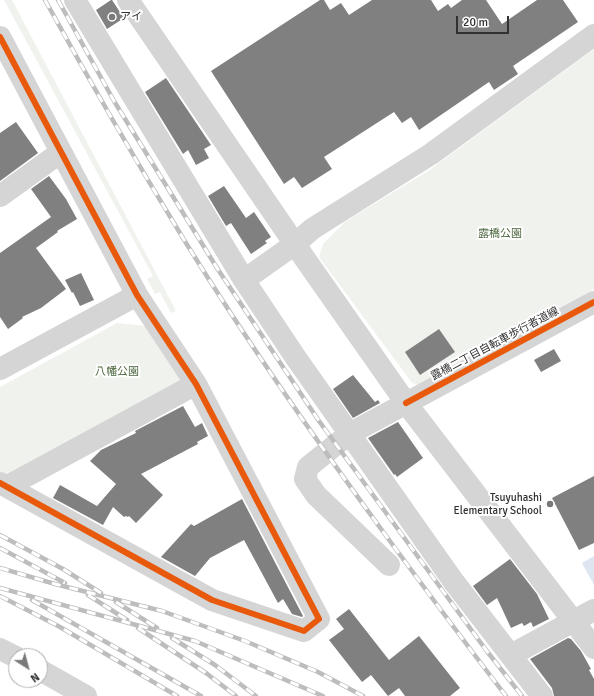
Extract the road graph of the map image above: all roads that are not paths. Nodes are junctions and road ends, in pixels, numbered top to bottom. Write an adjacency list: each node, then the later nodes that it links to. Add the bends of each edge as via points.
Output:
1 (75, 0): 8 (street)
2 (128, 0): 7 (street)
3 (594, 35): 7 (street, via 431,154 312,229)
4 (0, 38): 5 (street)
5 (61, 152): 6 (street); 9 (street)
6 (0, 196)
7 (295, 244): 8 (street); 13 (street)
8 (244, 280): 14 (street)
9 (136, 295): 11 (street); 12 (street)
10 (594, 302): 13 (street, 露橋二丁目自転車歩行者道線)
11 (0, 369)
12 (196, 384): 15 (street); 15 (street, via 319,618 304,631 212,600)
13 (406, 403): 14 (street, 露橋二丁目自転車歩行者道線); 18 (street)
14 (349, 434): 16 (street, 露橋二丁目自転車歩行者道線, via 308,467 305,479 316,495); 20 (street, via 454,582)
15 (4, 485)
16 (390, 566)
17 (594, 610): 18 (street)
18 (574, 620): 19 (street); 20 (street)
19 (594, 648)
20 (511, 655): 23 (street)
21 (48, 675): 22 (street)
22 (86, 696)
23 (542, 696)

